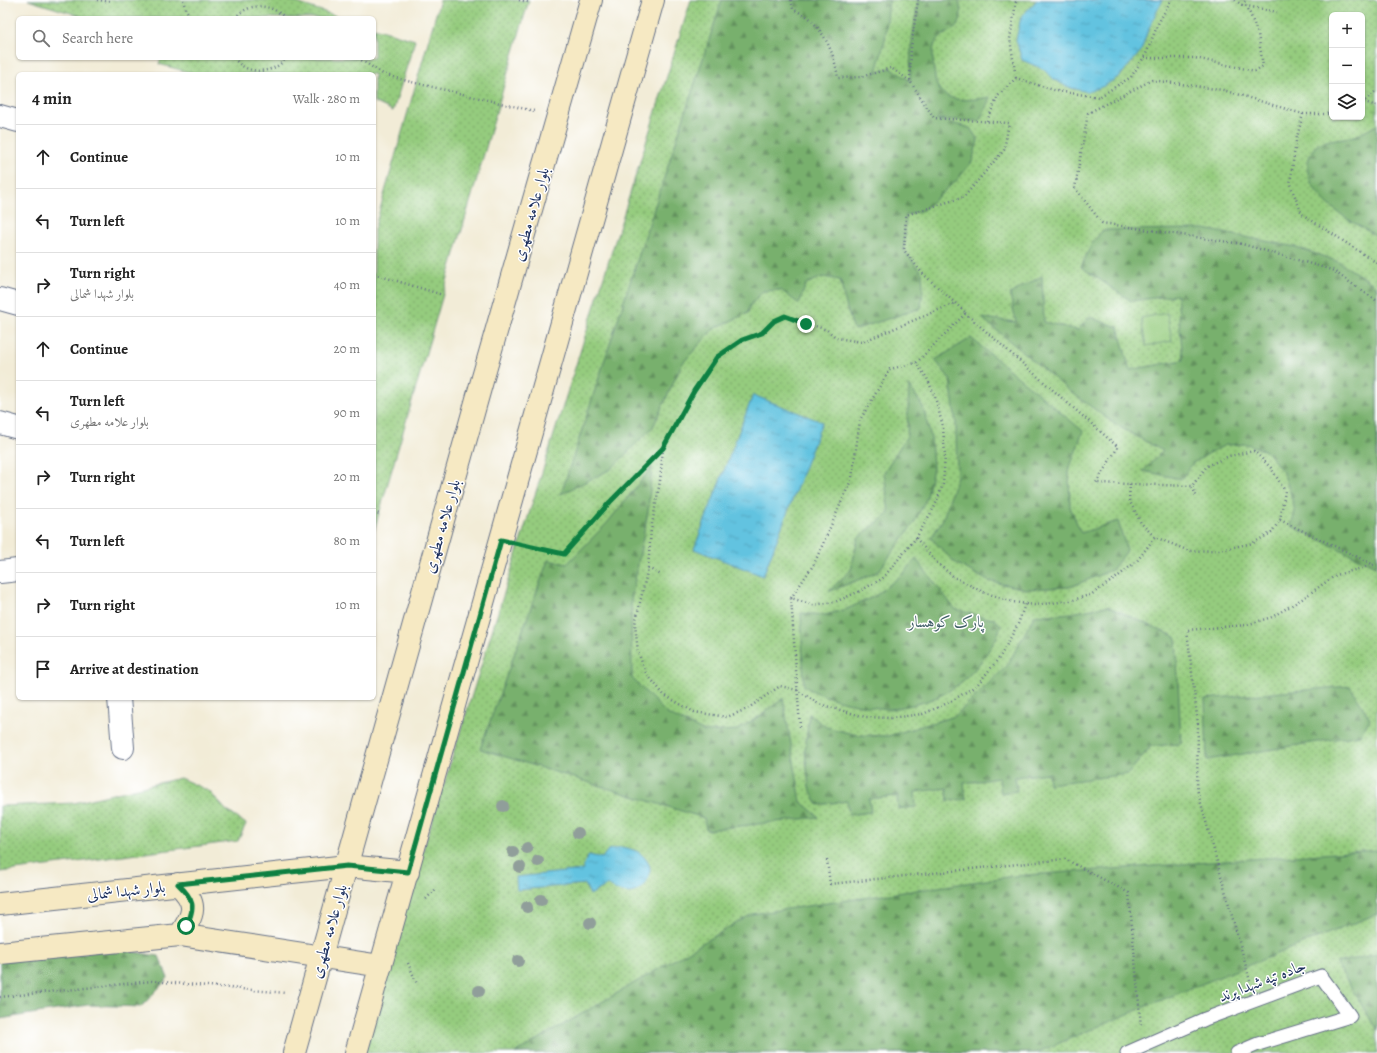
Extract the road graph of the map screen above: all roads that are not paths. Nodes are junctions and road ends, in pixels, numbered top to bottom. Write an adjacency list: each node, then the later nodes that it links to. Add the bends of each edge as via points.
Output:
1 (591, 0): 13 (main road, بلوار علامه مطهری)
2 (653, 0): 14 (main road)
3 (0, 116): 4 (street)
4 (16, 120)
5 (0, 299): 6 (street)
6 (16, 303)
7 (0, 423): 8 (street)
8 (16, 427)
9 (16, 570): 10 (street)
10 (0, 572)
11 (119, 700): 12 (street)
12 (123, 748)
13 (347, 866): 14 (main road, بلوار شهدا شمالی); 15 (main road, بلوار شهدا شمالی); 19 (main road, بلوار علامه مطهری)
14 (408, 872): 20 (main road)
15 (178, 884): 16 (main road, بلوار شهدا شمالی); 17 (main road, via 192,900 193,909)
16 (0, 904)
17 (180, 935): 18 (main road); 19 (main road)
18 (0, 953)
19 (321, 956): 20 (main road); 21 (main road, بلوار علامه مطهری)
20 (381, 966): 22 (main road)
21 (294, 1053)
22 (356, 1053)
23 (1127, 1053): 24 (lane, جاده تپه شهدا پرند, via 1205,1019 1321,976 1350,1016 1258,1044)
24 (1237, 1053)

